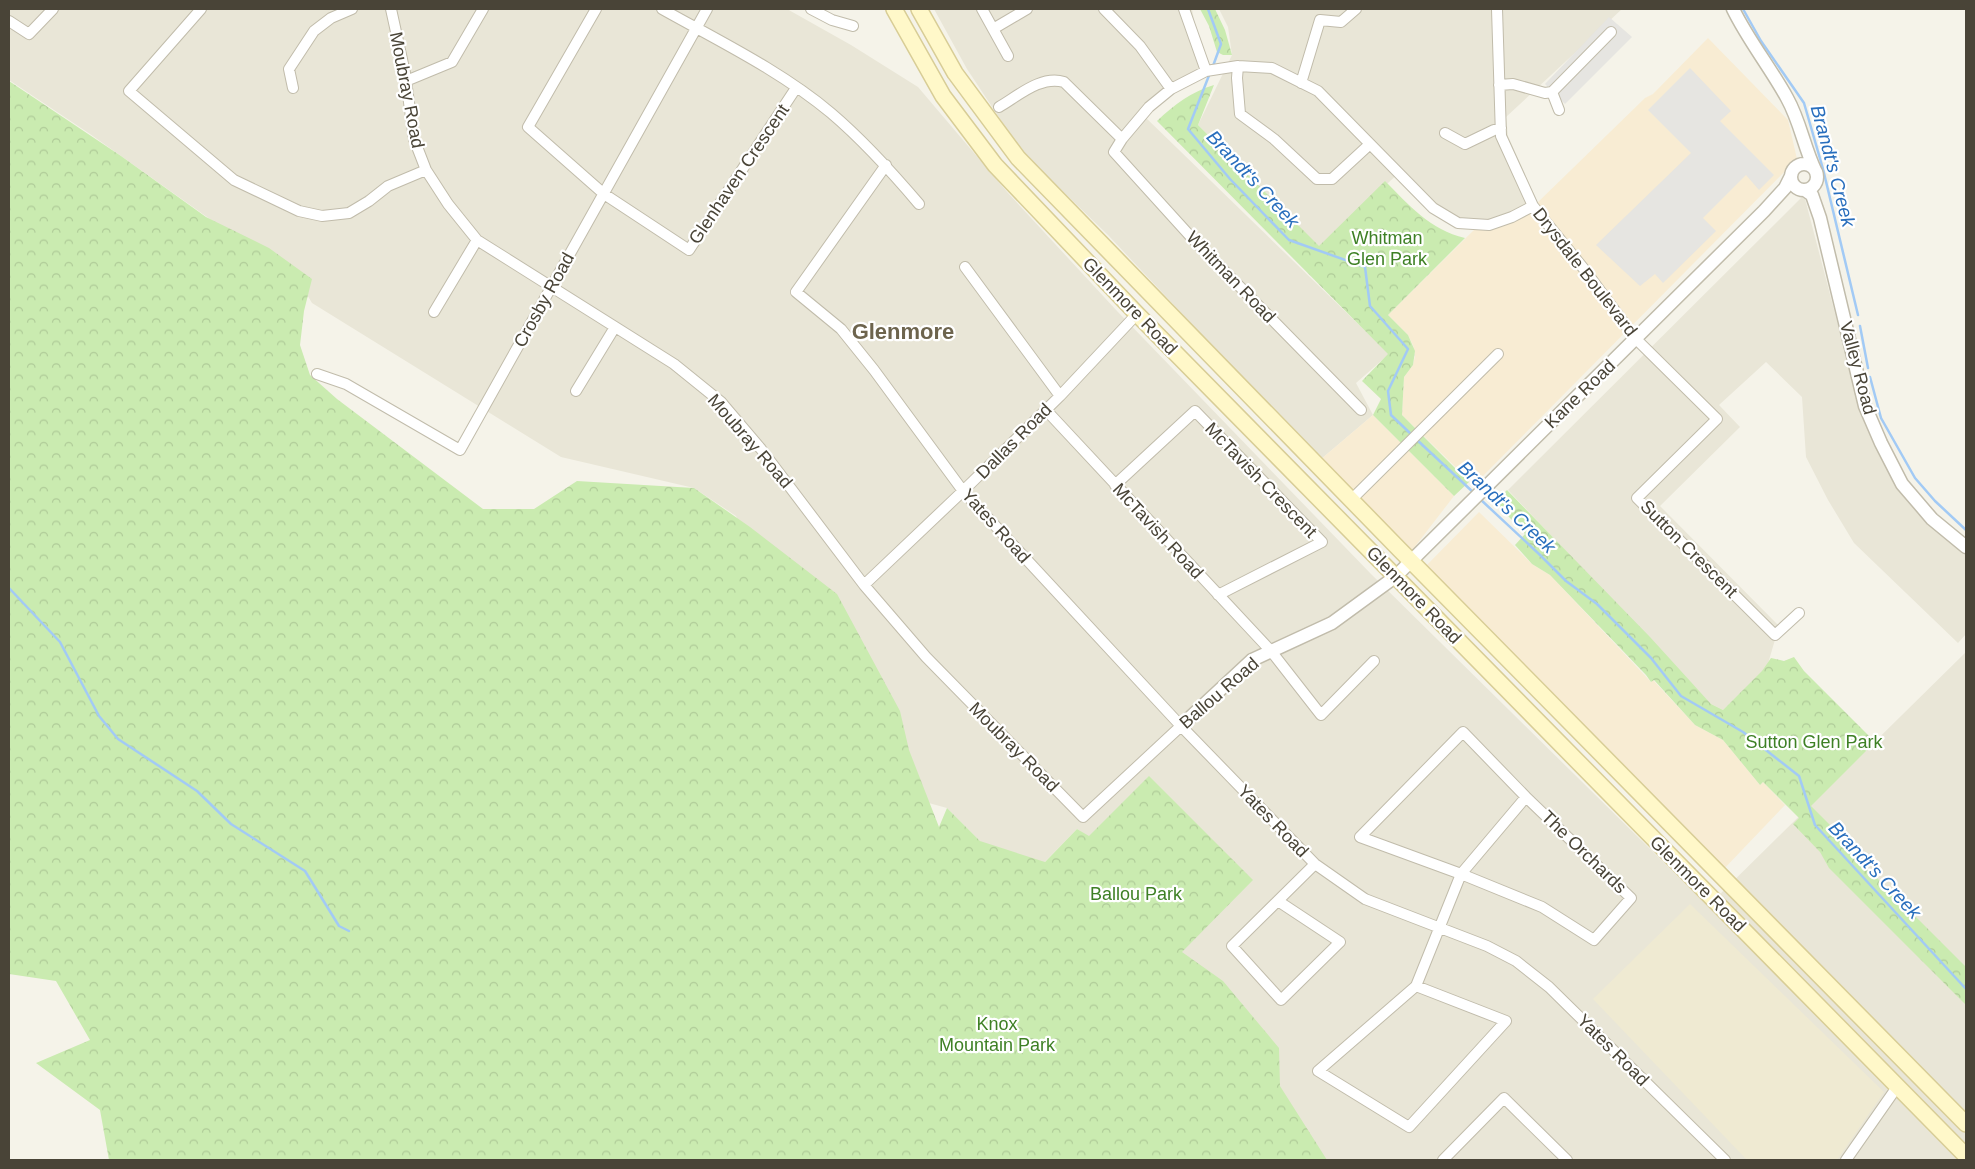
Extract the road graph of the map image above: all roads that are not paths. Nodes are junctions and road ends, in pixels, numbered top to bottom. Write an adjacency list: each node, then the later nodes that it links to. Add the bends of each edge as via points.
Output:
1 (53, 9): 19 (street, via 29,34)
2 (201, 9): 42 (street, via 129,91 234,180 299,211 322,216 349,213 388,186)
3 (352, 9): 30 (street, via 331,18 314,32 289,69)
4 (390, 9): 27 (street, Moubray Road)
5 (483, 9): 27 (street, via 452,62)
6 (596, 9): 46 (street, via 528,127)
7 (662, 9): 21 (street)
8 (707, 9): 21 (street, Crosby Road)
9 (811, 9): 20 (street)
10 (894, 9): 55 (main road, Glenmore Road, via 943,96 995,165)
11 (919, 9): 67 (main road, Glenmore Road, via 955,73 1018,158)
12 (982, 9): 22 (street)
13 (1027, 9): 22 (street)
14 (1104, 9): 32 (street, via 1140,46)
15 (1184, 9): 26 (street)
16 (1356, 9): 28 (street, via 1341,22 1320,20)
17 (1497, 9): 29 (street, Drysdale Boulevard)
18 (1732, 9): 37 (street, Valley Road, via 1771,70)
19 (9, 20)
20 (853, 26)
21 (696, 28): 31 (street); 46 (street, Crosby Road)
22 (994, 29): 24 (street)
23 (1611, 32): 33 (street)
24 (1008, 56)
25 (1238, 66): 26 (street); 28 (street, via 1272,68); 40 (street, via 1240,114 1274,139 1317,179 1332,179)
26 (1206, 71): 32 (street)
27 (406, 81): 42 (street, Moubray Road, via 414,139)
28 (1301, 82): 40 (street, via 1318,91)
29 (1499, 85): 33 (street, via 1513,84); 36 (street, Drysdale Boulevard)
30 (293, 88)
31 (796, 88): 41 (street, via 830,112); 46 (street, Glenhaven Crescent, via 689,250)
32 (1171, 89): 39 (street, via 1149,107)
33 (1552, 92): 35 (street)
34 (999, 107): 39 (street, via 1042,82 1054,79 1064,82)
35 (1559, 110)
36 (1501, 128): 38 (street, via 1465,144); 48 (street, Drysdale Boulevard, via 1501,136)
37 (1802, 132): 43 (street, Valley Road, via 1801,158); 44 (street, Valley Road)
38 (1445, 133)
39 (1122, 139): 63 (street, Whitman Road, via 1114,152 1191,237)
40 (1370, 144): 48 (street, via 1433,208 1458,223 1489,225)
41 (886, 165): 47 (street); 66 (street, Yates Road, via 796,292 840,329)
42 (426, 170): 51 (street, Moubray Road)
43 (1792, 172): 44 (street, via 1805,164); 45 (street, Valley Road, via 1792,184); 49 (street, Kane Road, via 1785,188)
44 (1816, 174): 45 (street, via 1813,186); 50 (street, Valley Road)
45 (1803, 190): 49 (street, Kane Road, via 1791,192); 50 (street, Valley Road, via 1812,195)
46 (604, 194): 53 (street, Crosby Road)
47 (919, 204)
48 (1533, 206): 57 (street, Drysdale Boulevard)
49 (1764, 211): 57 (street, Kane Road)
50 (1820, 218): 68 (street, Valley Road, via 1865,406 1881,443 1902,484 1932,520)
51 (477, 240): 53 (street, Moubray Road); 54 (street)
52 (965, 267): 61 (street)
53 (551, 286): 56 (street, Moubray Road); 59 (street, Crosby Road, via 460,450 346,384)
54 (434, 312)
55 (1137, 314): 61 (street, Dallas Road); 70 (main road, Glenmore Road)
56 (615, 326): 60 (street); 71 (street, Moubray Road, via 674,364 721,402 761,449)
57 (1636, 339): 64 (street, Drysdale Boulevard); 69 (street, Kane Road)
58 (1498, 354): 67 (street)
59 (317, 374)
60 (576, 391)
61 (1060, 396): 62 (street, Dallas Road)
62 (1046, 410): 65 (street, McTavish Road); 66 (street, Dallas Road)
63 (1361, 410)
64 (1717, 419): 73 (street, Sutton Crescent, via 1637,498 1775,635)
65 (1115, 485): 72 (street, McTavish Road); 72 (street, McTavish Crescent, via 1195,411 1322,542)
66 (963, 491): 71 (street, Dallas Road); 76 (street, Yates Road)
67 (1351, 500): 69 (main road, Glenmore Road)
68 (1966, 547)
69 (1410, 561): 70 (street, Kane Road); 85 (main road, Glenmore Road)
70 (1396, 577): 74 (street, Ballou Road, via 1332,623); 84 (main road, Glenmore Road)
71 (864, 585): 78 (street, Moubray Road, via 926,657)
72 (1218, 595): 74 (street, McTavish Road)
73 (1799, 613)
74 (1271, 651): 75 (street, McTavish Road, via 1321,715); 76 (street, Ballou Road, via 1252,660)
75 (1374, 661)
76 (1181, 726): 78 (street, Ballou Road); 79 (street, Yates Road)
77 (1526, 797): 80 (street, The Orchards); 80 (street, via 1463,732 1360,837); 80 (street, The Orchards, via 1631,898 1594,940 1542,907)
78 (1083, 817)
79 (1315, 864): 81 (street, Yates Road); 82 (street, Yates Road, via 1365,899)
80 (1461, 874): 82 (street, The Orchards)
81 (1278, 901): 81 (street, Yates Road, via 1232,946 1281,1000 1340,942)
82 (1438, 927): 83 (street); 87 (street, Yates Road, via 1516,961 1549,987)
83 (1416, 986): 83 (street, via 1318,1071 1409,1127 1506,1021)
84 (1897, 1087): 86 (main road, Glenmore Road); 90 (street)
85 (1966, 1124)
86 (1966, 1156)
87 (1722, 1159)
88 (1443, 1160): 89 (street, via 1504,1098)
89 (1567, 1160)
90 (1846, 1160)

